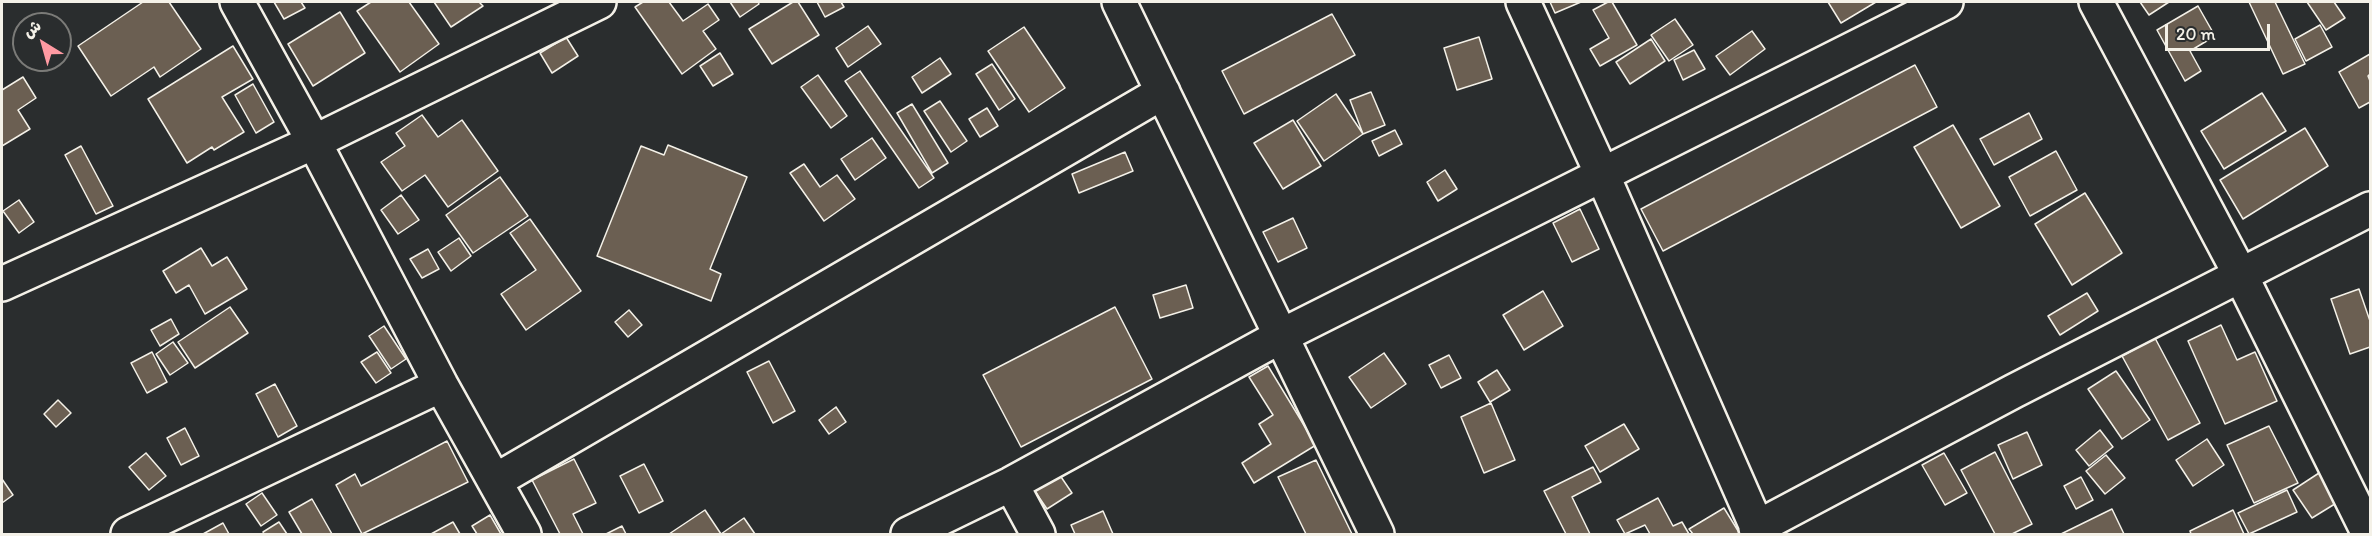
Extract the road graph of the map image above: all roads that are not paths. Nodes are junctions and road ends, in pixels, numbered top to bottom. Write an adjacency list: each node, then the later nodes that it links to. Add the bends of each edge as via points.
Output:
1 (237, 2): 8 (street)
2 (598, 2): 8 (street)
3 (1119, 2): 7 (street)
4 (1523, 2): 9 (street)
5 (1946, 2): 9 (street)
6 (2096, 2): 11 (street)
7 (1163, 92): 13 (street); 15 (street)
8 (314, 142): 12 (street); 14 (street)
9 (1602, 174): 13 (street); 17 (street)
10 (2370, 208): 11 (street)
11 (2240, 274): 17 (street); 23 (street)
12 (2, 284)
13 (1281, 336): 16 (street); 22 (street)
14 (441, 385): 15 (street); 18 (street)
15 (495, 481): 19 (street)
16 (1011, 483): 20 (street); 21 (street)
17 (1758, 531)
18 (128, 534)
19 (524, 534)
20 (908, 534)
21 (1038, 534)
22 (1377, 534)
23 (2369, 534)

